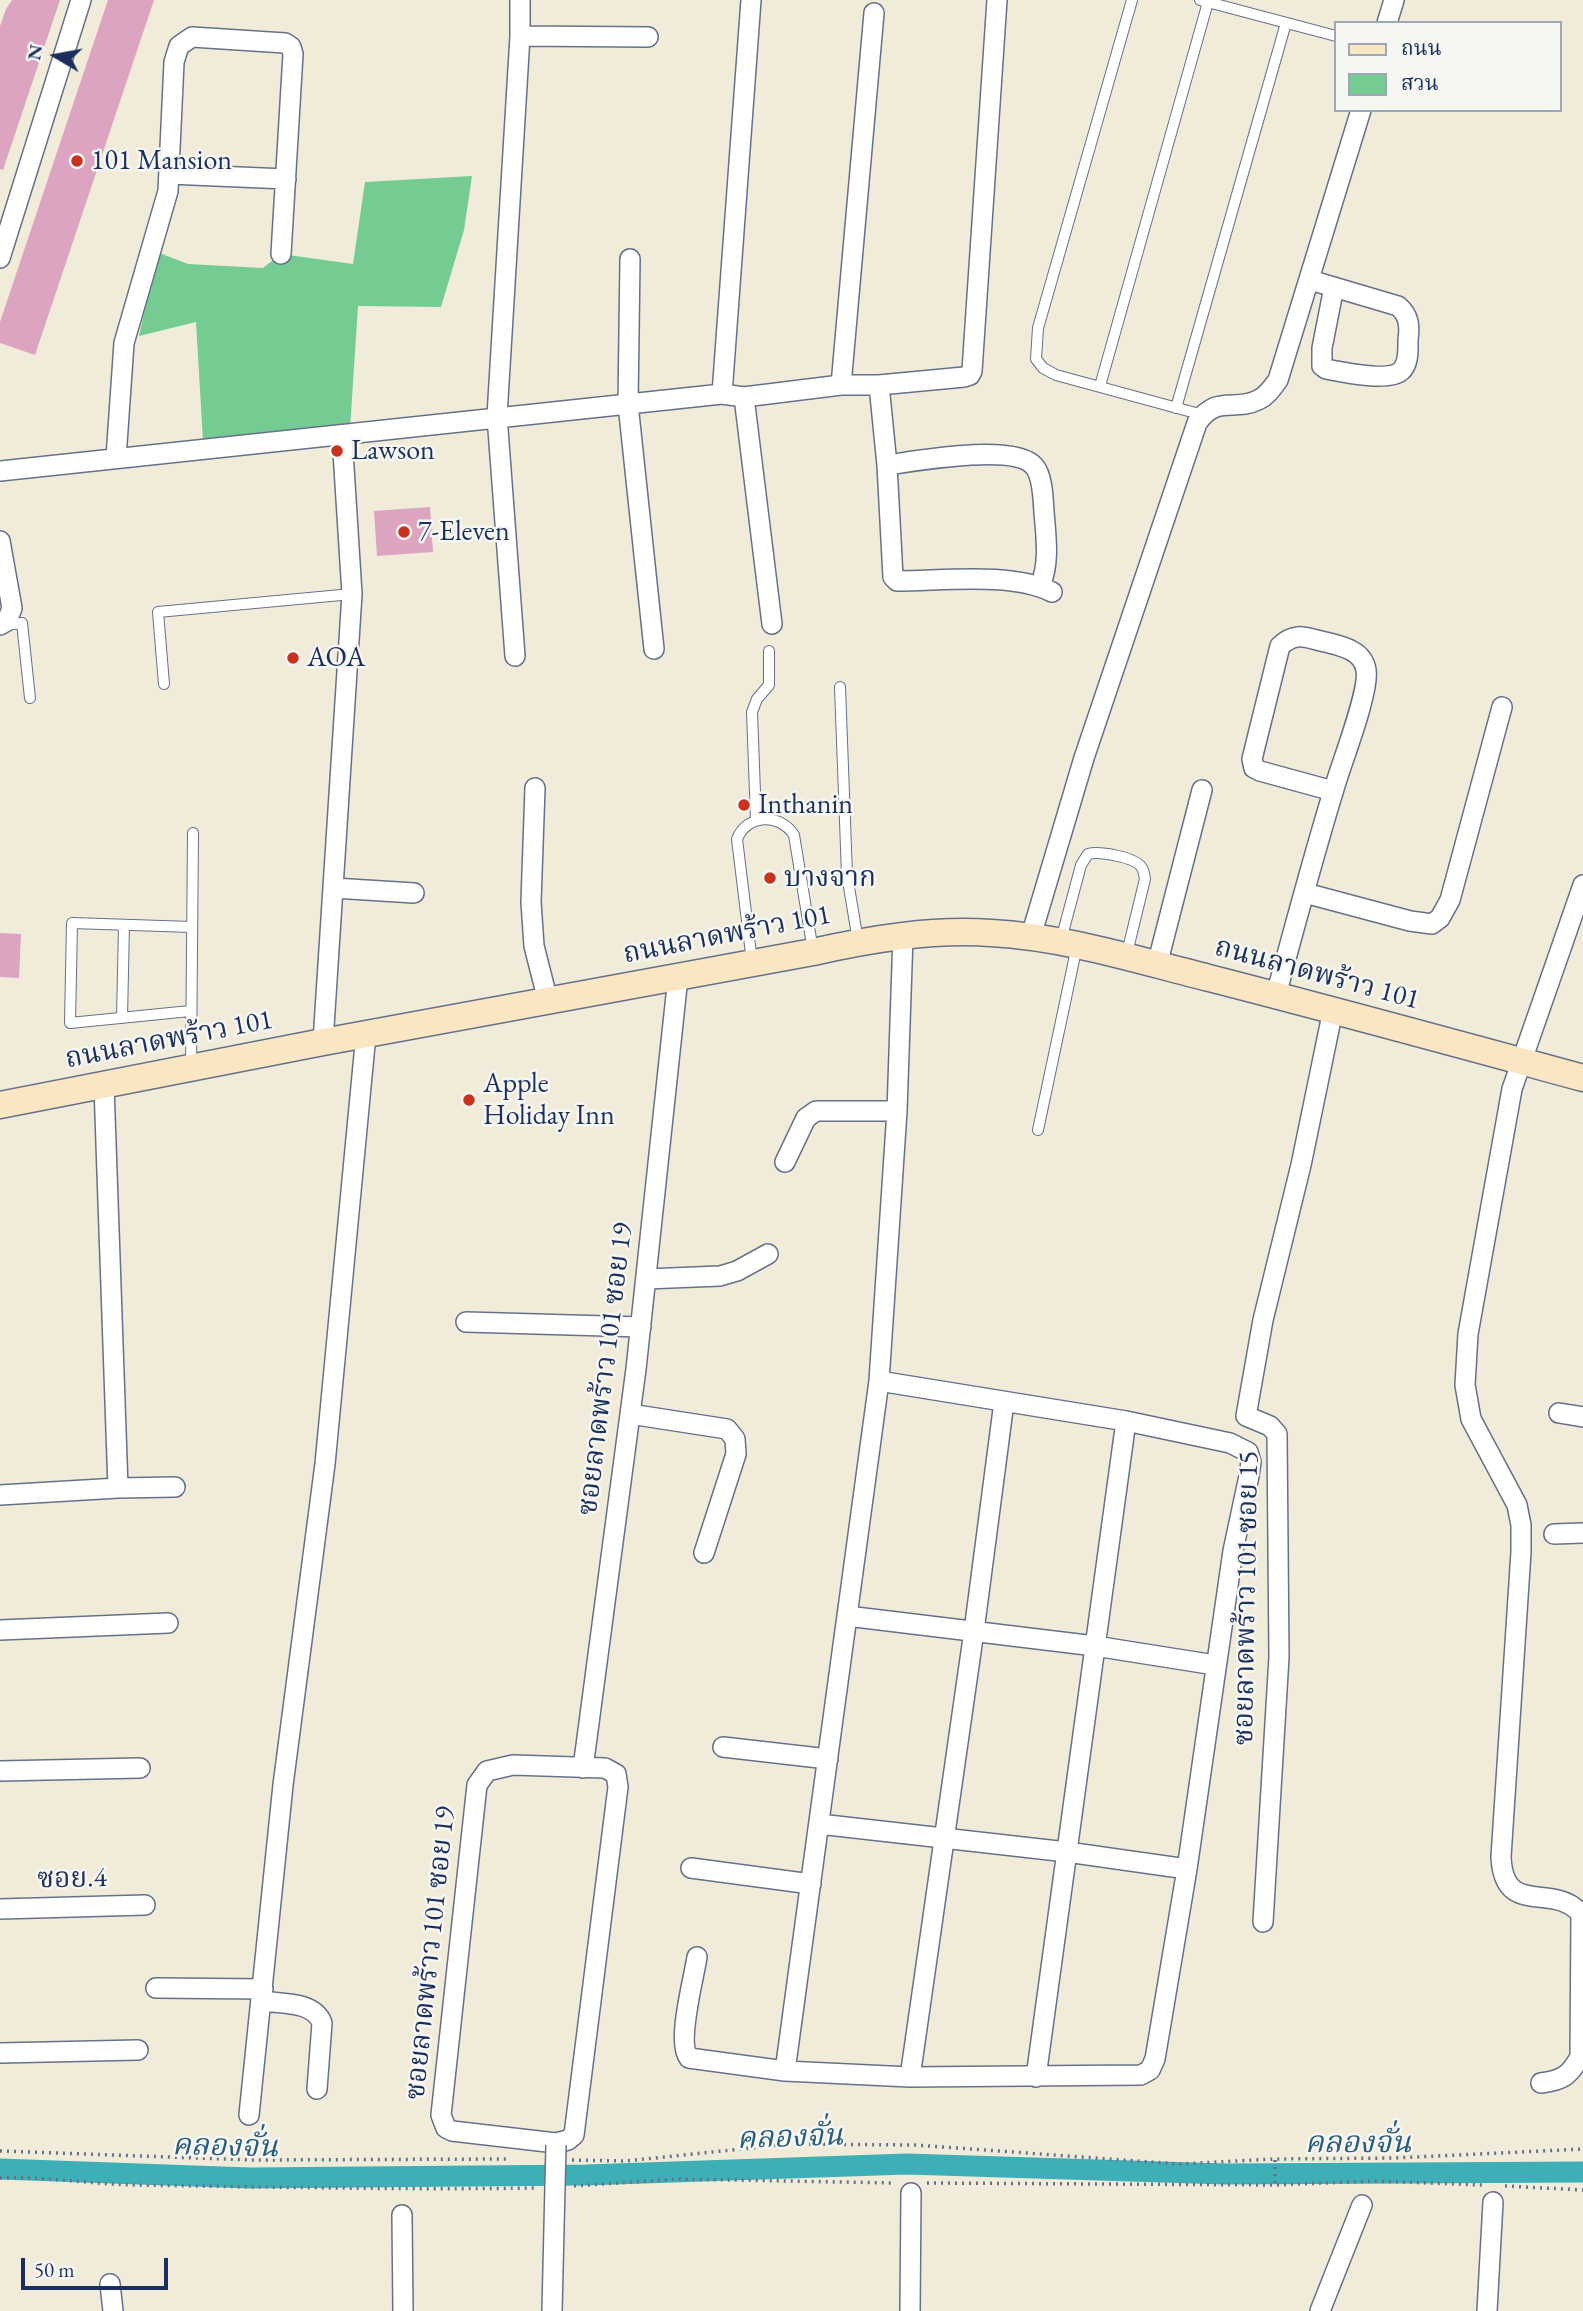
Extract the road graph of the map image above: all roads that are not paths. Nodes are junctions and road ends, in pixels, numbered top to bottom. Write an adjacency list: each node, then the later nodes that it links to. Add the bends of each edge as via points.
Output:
1 (81, 0): 18 (street)
2 (520, 0): 12 (street)
3 (751, 0): 25 (street)
4 (997, 0): 23 (street, via 972,371 956,379)
5 (1132, 0): 24 (lane, via 1035,347 1043,368)
6 (1394, 0): 9 (street)
7 (1204, 1): 10 (lane); 24 (lane)
8 (873, 13): 22 (street)
9 (1388, 21)
10 (1286, 23): 11 (lane); 28 (lane)
11 (1334, 35)
12 (520, 36): 13 (street); 30 (street)
13 (648, 37)
14 (1360, 112): 20 (street)
15 (169, 174): 16 (street); 16 (street, via 174,62 179,46 192,37 290,47); 32 (street, via 124,343)
16 (286, 179): 17 (street)
17 (281, 254)
18 (0, 258)
19 (630, 259): 27 (street)
20 (1310, 280): 21 (street); 29 (street, via 1278,380 1267,395 1255,402 1216,405)
21 (1334, 287): 21 (street, via 1322,366 1360,374 1400,373 1406,365 1408,317 1398,306)
22 (841, 385): 23 (street); 26 (street)
23 (879, 385): 33 (street)
24 (1100, 386): 28 (lane)
25 (722, 394): 26 (street); 27 (street)
26 (744, 397): 37 (street)
27 (628, 404): 30 (street); 39 (street)
28 (1176, 408): 29 (lane)
29 (1203, 415): 58 (street, via 1084,758)
30 (496, 416): 31 (street); 41 (street)
31 (342, 436): 32 (street); 36 (street)
32 (116, 458): 34 (street)
33 (887, 465): 33 (street, via 892,566 897,581 997,580 1046,589 1042,487 1035,467 1023,458 976,454)
34 (0, 471)
35 (0, 541): 38 (street, via 12,608)
36 (352, 594): 42 (lane, via 158,612); 52 (street)
37 (772, 624)
38 (0, 625): 44 (lane, via 22,623)
39 (654, 649)
40 (769, 651): 49 (lane, via 769,685 752,712)
41 (514, 656)
42 (164, 684)
43 (840, 687): 59 (lane, via 847,875)
44 (30, 698)
45 (1502, 707): 54 (street, via 1450,900 1440,918 1432,924 1410,921)
46 (535, 788): 67 (street, via 531,902 534,946)
47 (1202, 790): 64 (street)
48 (1333, 791): 48 (street, via 1367,670 1362,658 1349,648 1290,637 1280,646 1252,759 1254,768); 54 (street)
49 (756, 820): 61 (lane, via 784,823 794,835); 63 (lane, via 746,825 737,839)
50 (193, 833): 56 (lane)
51 (1583, 885): 73 (street)
52 (334, 888): 53 (street); 72 (street)
53 (414, 893)
54 (1305, 893): 66 (street)
55 (124, 925): 56 (lane); 70 (lane); 70 (lane, via 72,923 70,1023)
56 (192, 927): 69 (lane)
57 (904, 936): 58 (street, ถนนลาดพร้าว 101, via 950,932); 59 (street, ถนนลาดพร้าว 101); 78 (street)
58 (1031, 936): 60 (street, ถนนลาดพร้าว 101)
59 (858, 942): 61 (street, ถนนลาดพร้าว 101)
60 (1069, 943): 62 (street, ถนนลาดพร้าว 101); 62 (lane, via 1081,865 1087,854 1121,857 1144,869); 79 (lane)
61 (813, 952): 63 (street, ถนนลาดพร้าว 101)
62 (1126, 957): 64 (street, ถนนลาดพร้าว 101)
63 (752, 963): 65 (street, ถนนลาดพร้าว 101)
64 (1157, 965): 66 (street, ถนนลาดพร้าว 101)
65 (678, 977): 67 (street, ถนนลาดพร้าว 101); 82 (street, ซอยลาดพร้าว 101 ซอย 19)
66 (1276, 995): 68 (street, ถนนลาดพร้าว 101)
67 (548, 1000): 71 (street, ถนนลาดพร้าว 101)
68 (1333, 1010): 73 (street, ถนนลาดพร้าว 101); 116 (street, ซอยลาดพร้าว 101 ซอย 15, via 1246,1416 1277,1434 1279,1657)
69 (190, 1011): 70 (lane); 74 (lane)
70 (122, 1018)
71 (366, 1034): 72 (street, ถนนลาดพร้าว 101); 119 (street, via 325,1464 283,1785)
72 (323, 1042): 74 (street, ถนนลาดพร้าว 101)
73 (1521, 1061): 75 (street, ถนนลาดพร้าว 101); 125 (street, via 1468,1334 1465,1385 1471,1419 1517,1505 1521,1525 1502,1873 1508,1886 1521,1896 1562,1901 1581,1914 1580,2057 1559,2080)
74 (191, 1069): 76 (street, ถนนลาดพร้าว 101)
75 (1583, 1078)
76 (104, 1086): 77 (street, ถนนลาดพร้าว 101); 92 (street)
77 (0, 1105)
78 (897, 1111): 80 (street, via 816,1111 806,1118); 85 (street)
79 (1038, 1130)
80 (785, 1162)
81 (768, 1254): 82 (street, via 720,1276)
82 (646, 1279): 84 (street, ซอยลาดพร้าว 101 ซอย 19)
83 (467, 1322): 84 (street)
84 (641, 1326): 88 (street, ซอยลาดพร้าว 101 ซอย 19)
85 (879, 1381): 86 (street); 97 (street)
86 (1003, 1402): 90 (street); 100 (street)
87 (1559, 1413): 89 (street)
88 (630, 1414): 96 (street, via 727,1429 735,1439 731,1474); 106 (street, ซอยลาดพร้าว 101 ซอย 19)
89 (1583, 1417)
90 (1126, 1421): 101 (street); 102 (street, via 1230,1443 1248,1452 1249,1476)
91 (175, 1487): 92 (street)
92 (118, 1488): 93 (street)
93 (0, 1495)
94 (1554, 1534): 95 (street)
95 (1583, 1534)
96 (704, 1553)
97 (848, 1616): 100 (street); 104 (street)
98 (168, 1623): 99 (street)
99 (0, 1630)
100 (974, 1631): 101 (street); 109 (street)
101 (1095, 1646): 102 (street); 110 (street)
102 (1215, 1665): 112 (street)
103 (723, 1747): 104 (street)
104 (828, 1759): 108 (street)
105 (140, 1768): 107 (street)
106 (583, 1768): 128 (street, ซอยลาดพร้าว 101 ซอย 19, via 605,1768 616,1774 618,1787 574,2135); 128 (street, ซอยลาดพร้าว 101 ซอย 19, via 513,1765 487,1771 477,1785 440,2108 442,2121 452,2131)
107 (0, 1771)
108 (819, 1825): 109 (street); 113 (street)
109 (944, 1839): 110 (street); 123 (street)
110 (1067, 1852): 112 (street); 124 (street)
111 (691, 1868): 113 (street)
112 (1187, 1869): 124 (street, via 1150,2070 1141,2075)
113 (811, 1884): 122 (street)
114 (145, 1905): 115 (street, ซอย.4)
115 (0, 1909)
116 (1263, 1922)
117 (697, 1956): 122 (street, via 684,2053 689,2059)
118 (156, 1988): 119 (street)
119 (262, 1995): 126 (street, via 319,2015); 127 (street)
120 (138, 2050): 121 (street)
121 (0, 2053)
122 (785, 2071): 123 (street)
123 (910, 2077): 124 (street)
124 (1036, 2077)
125 (1541, 2083)
126 (317, 2090)
127 (249, 2115)
128 (556, 2149): 136 (street, bridge)
129 (909, 2186): 137 (street)
130 (1493, 2203): 139 (street)
131 (1362, 2205): 138 (street)
132 (402, 2215): 135 (street)
133 (110, 2284): 134 (street)
134 (113, 2311)
135 (404, 2311)
136 (552, 2311)
137 (910, 2311)
138 (1320, 2311)
139 (1487, 2311)

